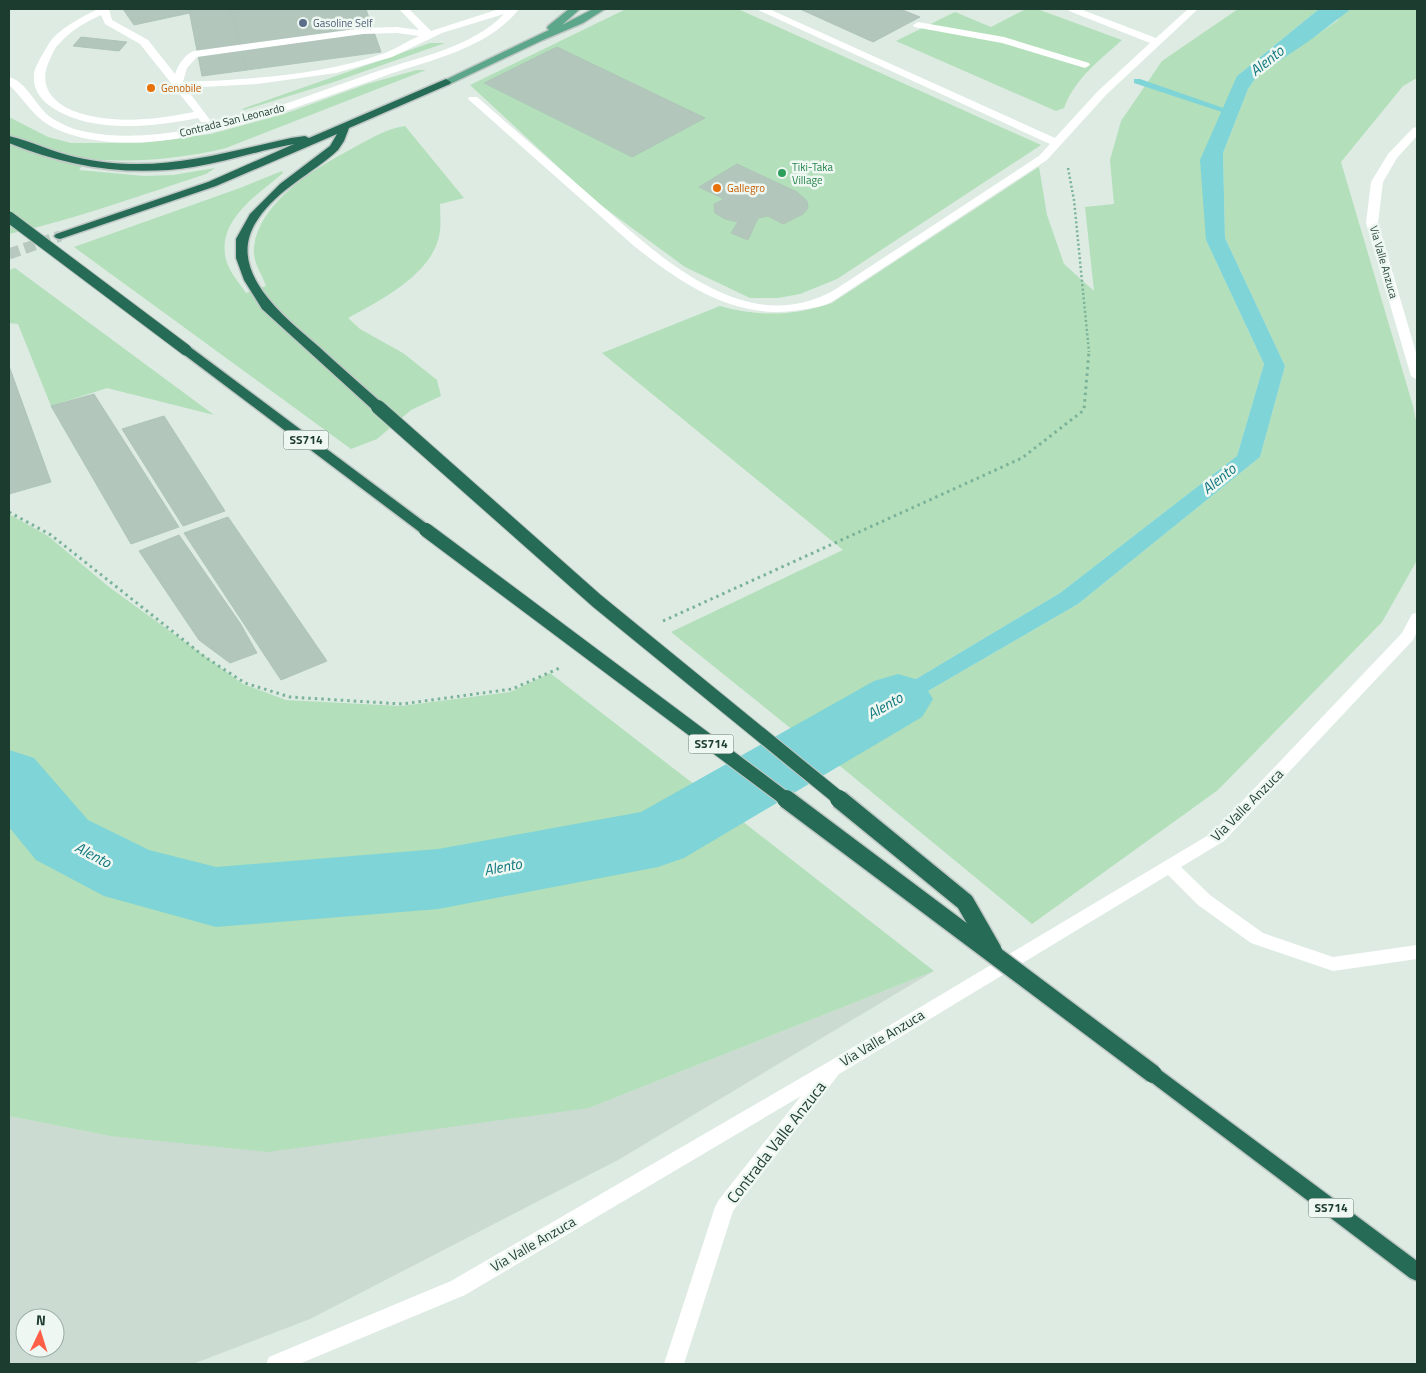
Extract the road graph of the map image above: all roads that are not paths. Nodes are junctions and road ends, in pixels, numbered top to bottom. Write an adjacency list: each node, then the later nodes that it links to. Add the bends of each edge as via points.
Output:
1 (404, 9): 13 (street)
2 (496, 9): 11 (street, Contrada San Leonardo)
3 (508, 9): 11 (street)
4 (514, 9): 16 (street, Contrada San Leonardo, via 500,24)
5 (575, 9): 14 (main road)
6 (600, 9): 14 (main road, via 580,22)
7 (761, 9): 28 (street)
8 (1072, 9): 15 (street)
9 (1193, 9): 15 (street)
10 (104, 10): 20 (street, via 108,22 144,42); 22 (street, via 76,23 59,37 48,52 39,77 42,89 57,106 76,116 128,122)
11 (487, 17): 13 (street); 16 (street, Contrada San Leonardo)
12 (918, 25): 17 (street, via 1004,40)
13 (429, 34): 20 (street, via 388,55 327,72 254,82); 20 (street, via 397,30 363,31 194,54 182,67)
14 (539, 38): 19 (main road)
15 (1157, 42): 28 (street, via 1102,93)
16 (464, 44): 23 (street, Contrada San Leonardo, via 268,114)
17 (1085, 65)
18 (9, 80): 23 (street, Contrada San Leonardo, via 45,118 64,129 90,136 147,137)
19 (446, 82): 24 (highway)
20 (177, 85): 22 (street)
21 (472, 100): 28 (street, via 649,253 710,294 759,309 803,308 819,304 1043,158)
22 (200, 114): 23 (street)
23 (211, 127)
24 (344, 127): 26 (highway); 35 (highway, bridge, via 337,146 265,204 244,234 241,249 244,265 266,306 597,601 965,902)
25 (1417, 130): 31 (street, Via Valle Anzuca, via 1392,156 1377,182 1372,223)
26 (323, 136): 27 (highway, via 192,164 134,168 73,161); 30 (highway, via 212,184)
27 (9, 139)
28 (1057, 143)
29 (9, 217): 35 (highway, SS714, bridge)
30 (60, 236)
31 (1417, 376)
32 (1417, 618): 33 (street, Via Valle Anzuca, via 1408,636 1218,837)
33 (1170, 866): 34 (street, via 1204,900 1257,938 1333,964); 36 (street, Via Valle Anzuca)
34 (1417, 952)
35 (996, 957): 37 (highway, SS714, bridge)
36 (836, 1066): 38 (street, Via Valle Anzuca, via 458,1288); 39 (street, Contrada Valle Anzuca, via 725,1207)
37 (1417, 1272)
38 (276, 1364)
39 (674, 1364)

